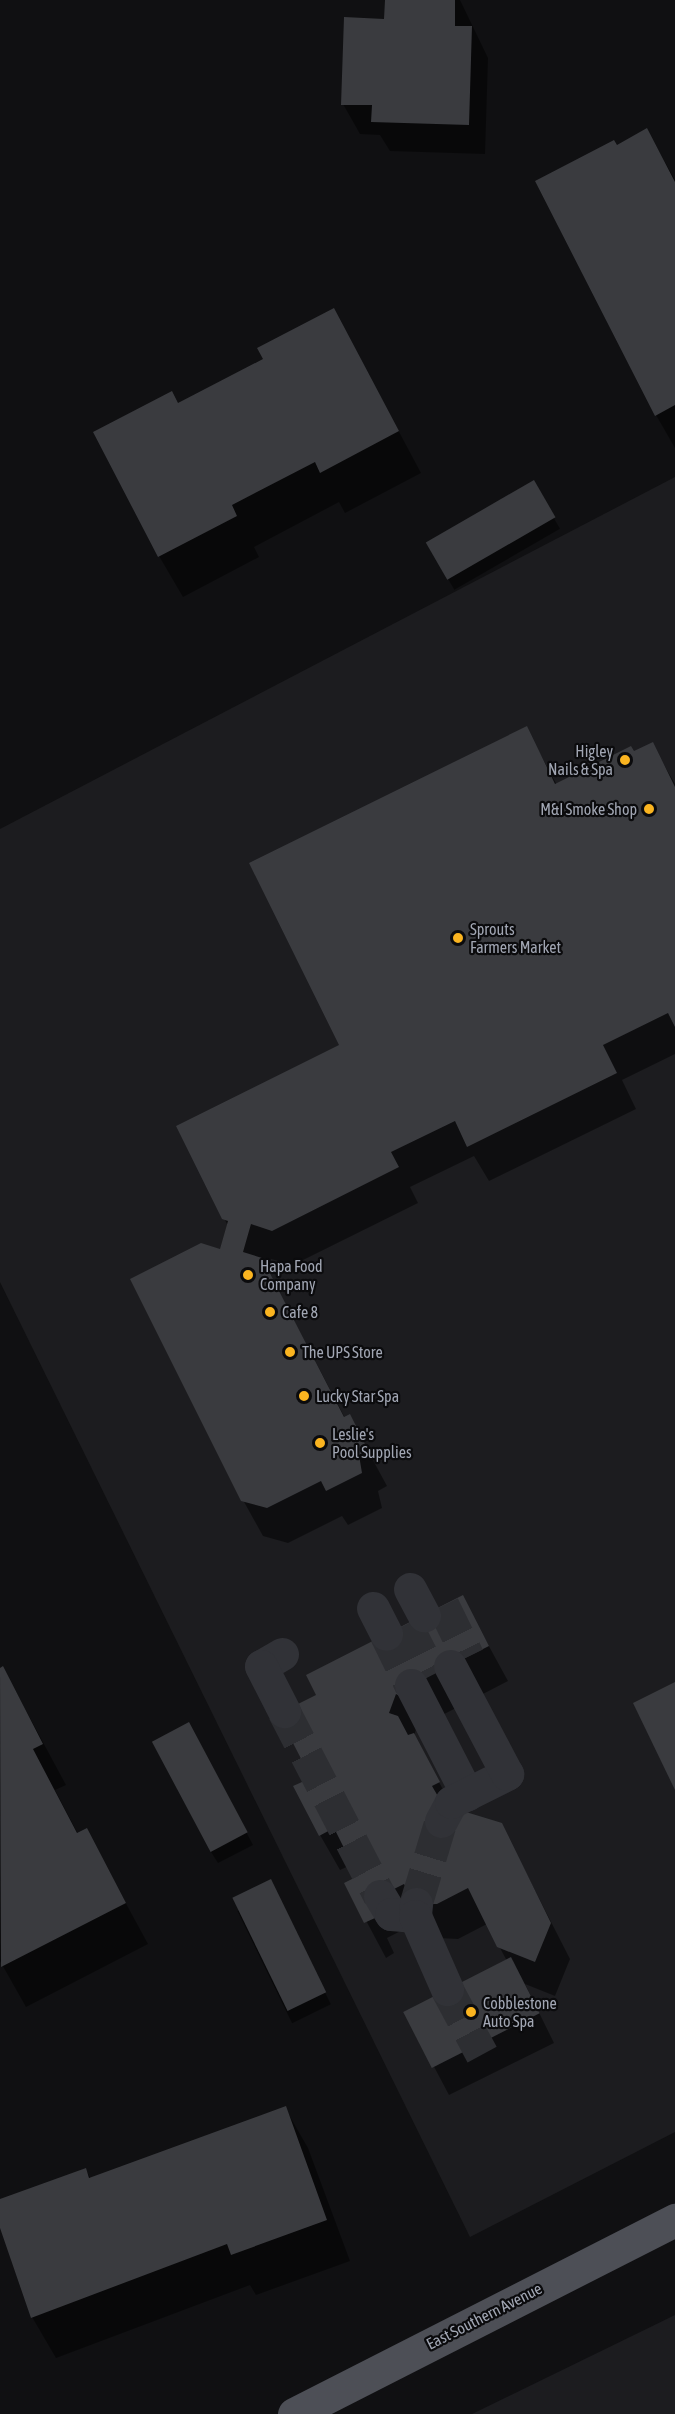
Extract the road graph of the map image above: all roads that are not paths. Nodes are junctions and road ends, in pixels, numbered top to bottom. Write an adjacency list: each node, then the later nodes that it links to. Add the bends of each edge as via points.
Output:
1 (282, 1654): 3 (lane, via 261,1666)
2 (440, 1670): 4 (lane); 5 (lane); 5 (lane, via 507,1774)
3 (284, 1711)
4 (522, 1766)
5 (479, 1788): 6 (lane, via 451,1802)
6 (441, 1821)
7 (380, 1896): 8 (lane, via 392,1914 415,1910)
8 (447, 1989)
9 (675, 2220): 10 (main road, East Southern Avenue)
10 (294, 2414)

